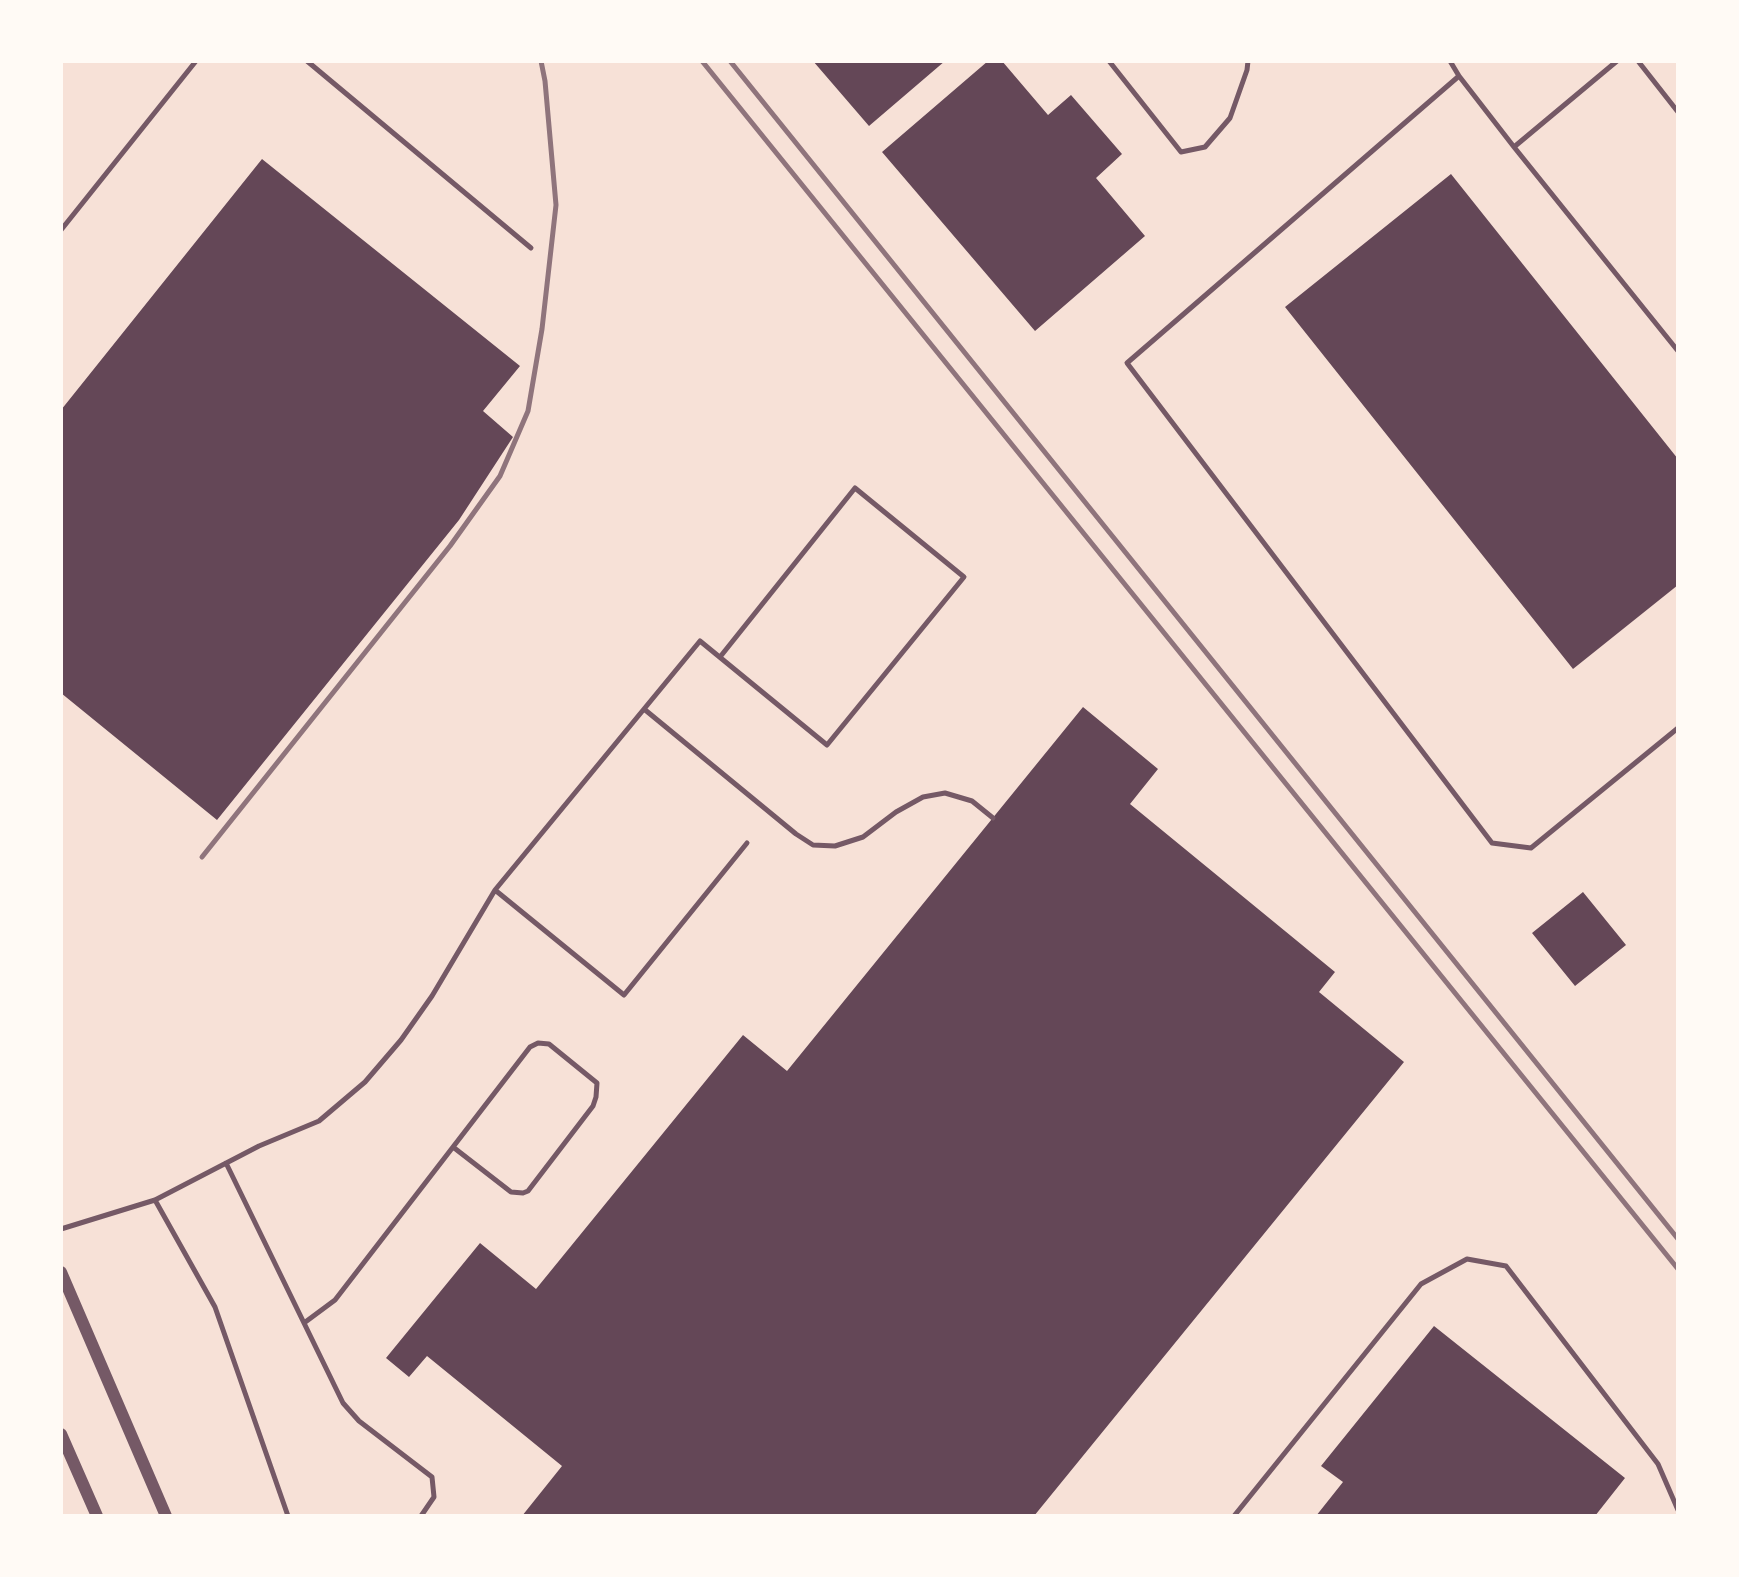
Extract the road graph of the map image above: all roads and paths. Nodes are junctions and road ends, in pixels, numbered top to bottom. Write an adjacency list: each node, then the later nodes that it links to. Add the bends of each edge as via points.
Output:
1 (196, 61): 11 (lane)
2 (307, 61): 12 (lane)
3 (1108, 61): 4 (lane, via 1181,152 1205,147 1230,118)
4 (1248, 61)
5 (1450, 61): 8 (lane)
6 (1617, 61): 10 (lane)
7 (1638, 61): 9 (lane)
8 (1460, 76): 10 (lane); 16 (lane, via 1127,363 1492,843 1531,848)
9 (1678, 111)
10 (1514, 147): 13 (lane)
11 (61, 230)
12 (531, 248)
13 (1678, 351)
14 (720, 657): 14 (lane, via 827,745 964,576 855,488); 15 (lane, via 700,641)
15 (644, 709): 17 (lane, via 813,845 835,846 863,836 923,797 945,793 972,801); 19 (lane)
16 (1678, 728)
17 (993, 818)
18 (747, 843): 19 (lane, via 624,995)
19 (495, 890): 21 (lane, via 432,996 365,1082 319,1121)
20 (453, 1147): 20 (lane, via 511,1192 528,1191 593,1106 597,1083 549,1044 538,1043 530,1047); 25 (lane, via 335,1300)
21 (226, 1163): 22 (lane); 25 (lane)
22 (155, 1200): 23 (lane); 30 (lane, via 215,1307)
23 (61, 1229)
24 (61, 1272): 29 (street)
25 (303, 1323): 31 (lane, via 343,1403 359,1421 432,1477 434,1497)
26 (61, 1434): 28 (street)
27 (1678, 1510): 32 (lane, via 1658,1464 1506,1266 1467,1259 1421,1284)
28 (97, 1516)
29 (166, 1516)
30 (288, 1516)
31 (421, 1516)
32 (1234, 1516)

